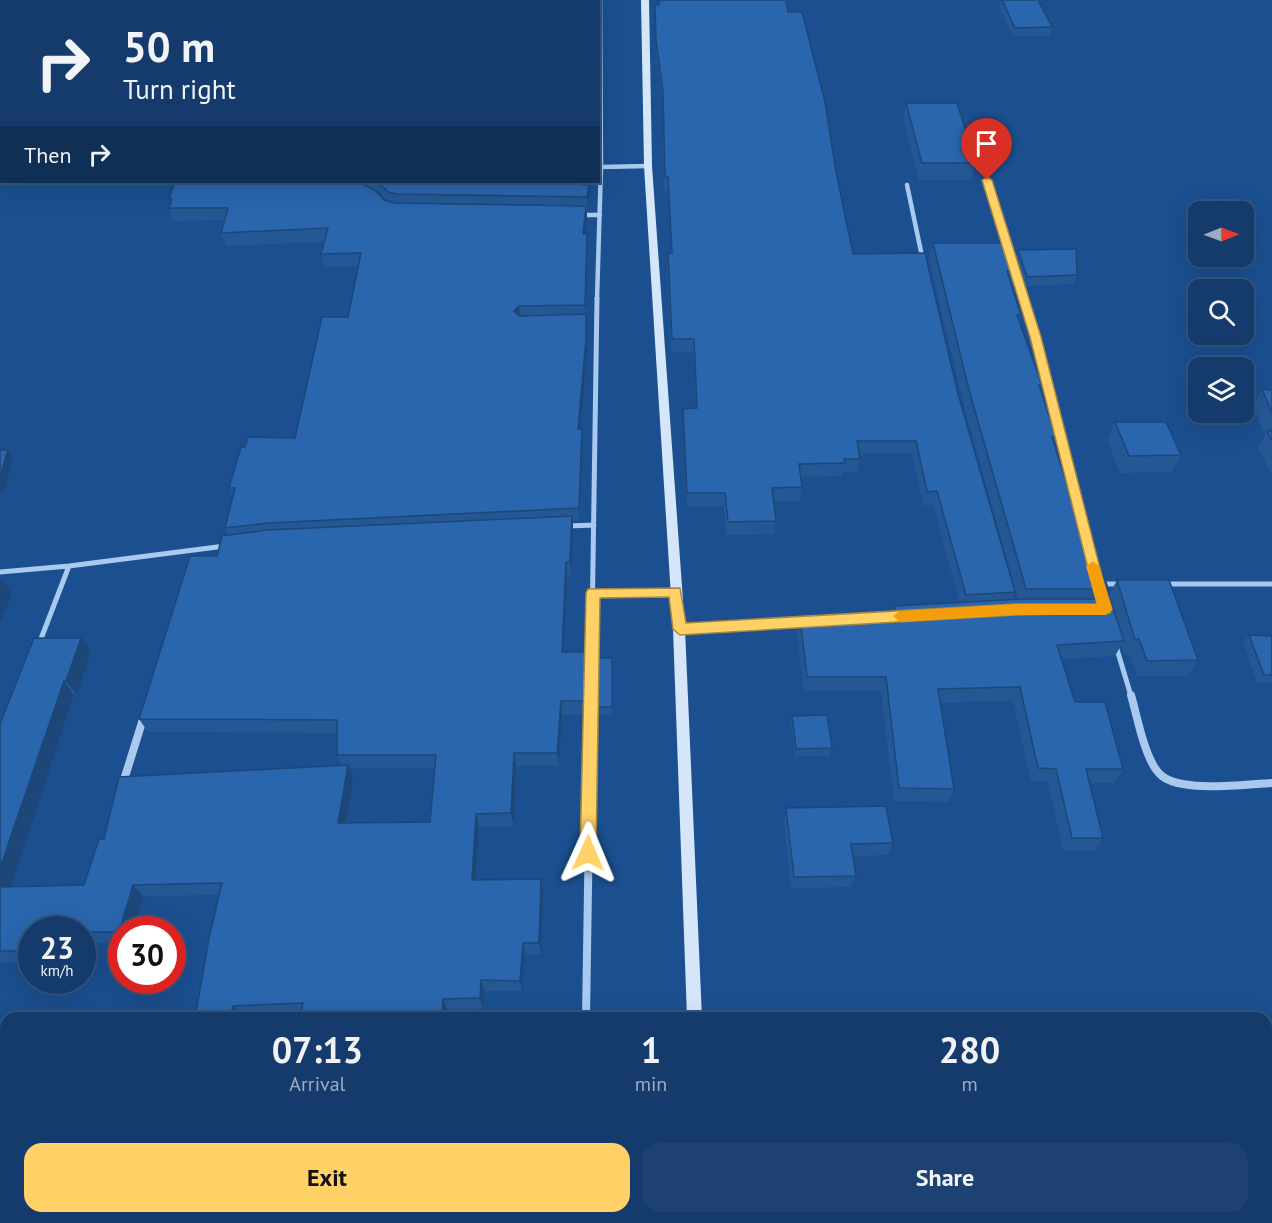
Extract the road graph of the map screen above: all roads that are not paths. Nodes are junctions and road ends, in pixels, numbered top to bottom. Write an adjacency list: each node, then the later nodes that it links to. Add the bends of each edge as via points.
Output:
1 (600, 0): 4 (street)
2 (645, 0): 3 (street)
3 (642, 166): 4 (street); 25 (street)
4 (601, 167): 8 (street)
5 (987, 180): 9 (street)
6 (907, 185): 11 (street)
7 (577, 215): 8 (street)
8 (600, 215): 13 (street)
9 (1009, 255)
10 (1012, 266): 21 (street, via 1035,337)
11 (926, 271)
12 (585, 322): 13 (street)
13 (596, 322): 14 (street)
14 (594, 525): 15 (street); 26 (street)
15 (558, 526)
16 (236, 544): 17 (street)
17 (196, 549): 18 (street); 19 (street)
18 (193, 560)
19 (69, 566): 20 (street); 31 (street)
20 (0, 572)
21 (1097, 584): 22 (street); 27 (street)
22 (1132, 584)
23 (1155, 584): 24 (street)
24 (1272, 584)
25 (675, 592): 26 (street); 29 (street)
26 (593, 593): 35 (street)
27 (1100, 593)
28 (807, 622): 29 (street)
29 (680, 629): 36 (street)
30 (1112, 632): 33 (street, via 1149,759 1162,776 1184,785)
31 (36, 650)
32 (147, 706): 34 (street)
33 (1272, 783)
34 (119, 795)
35 (586, 1012)
36 (695, 1012)

